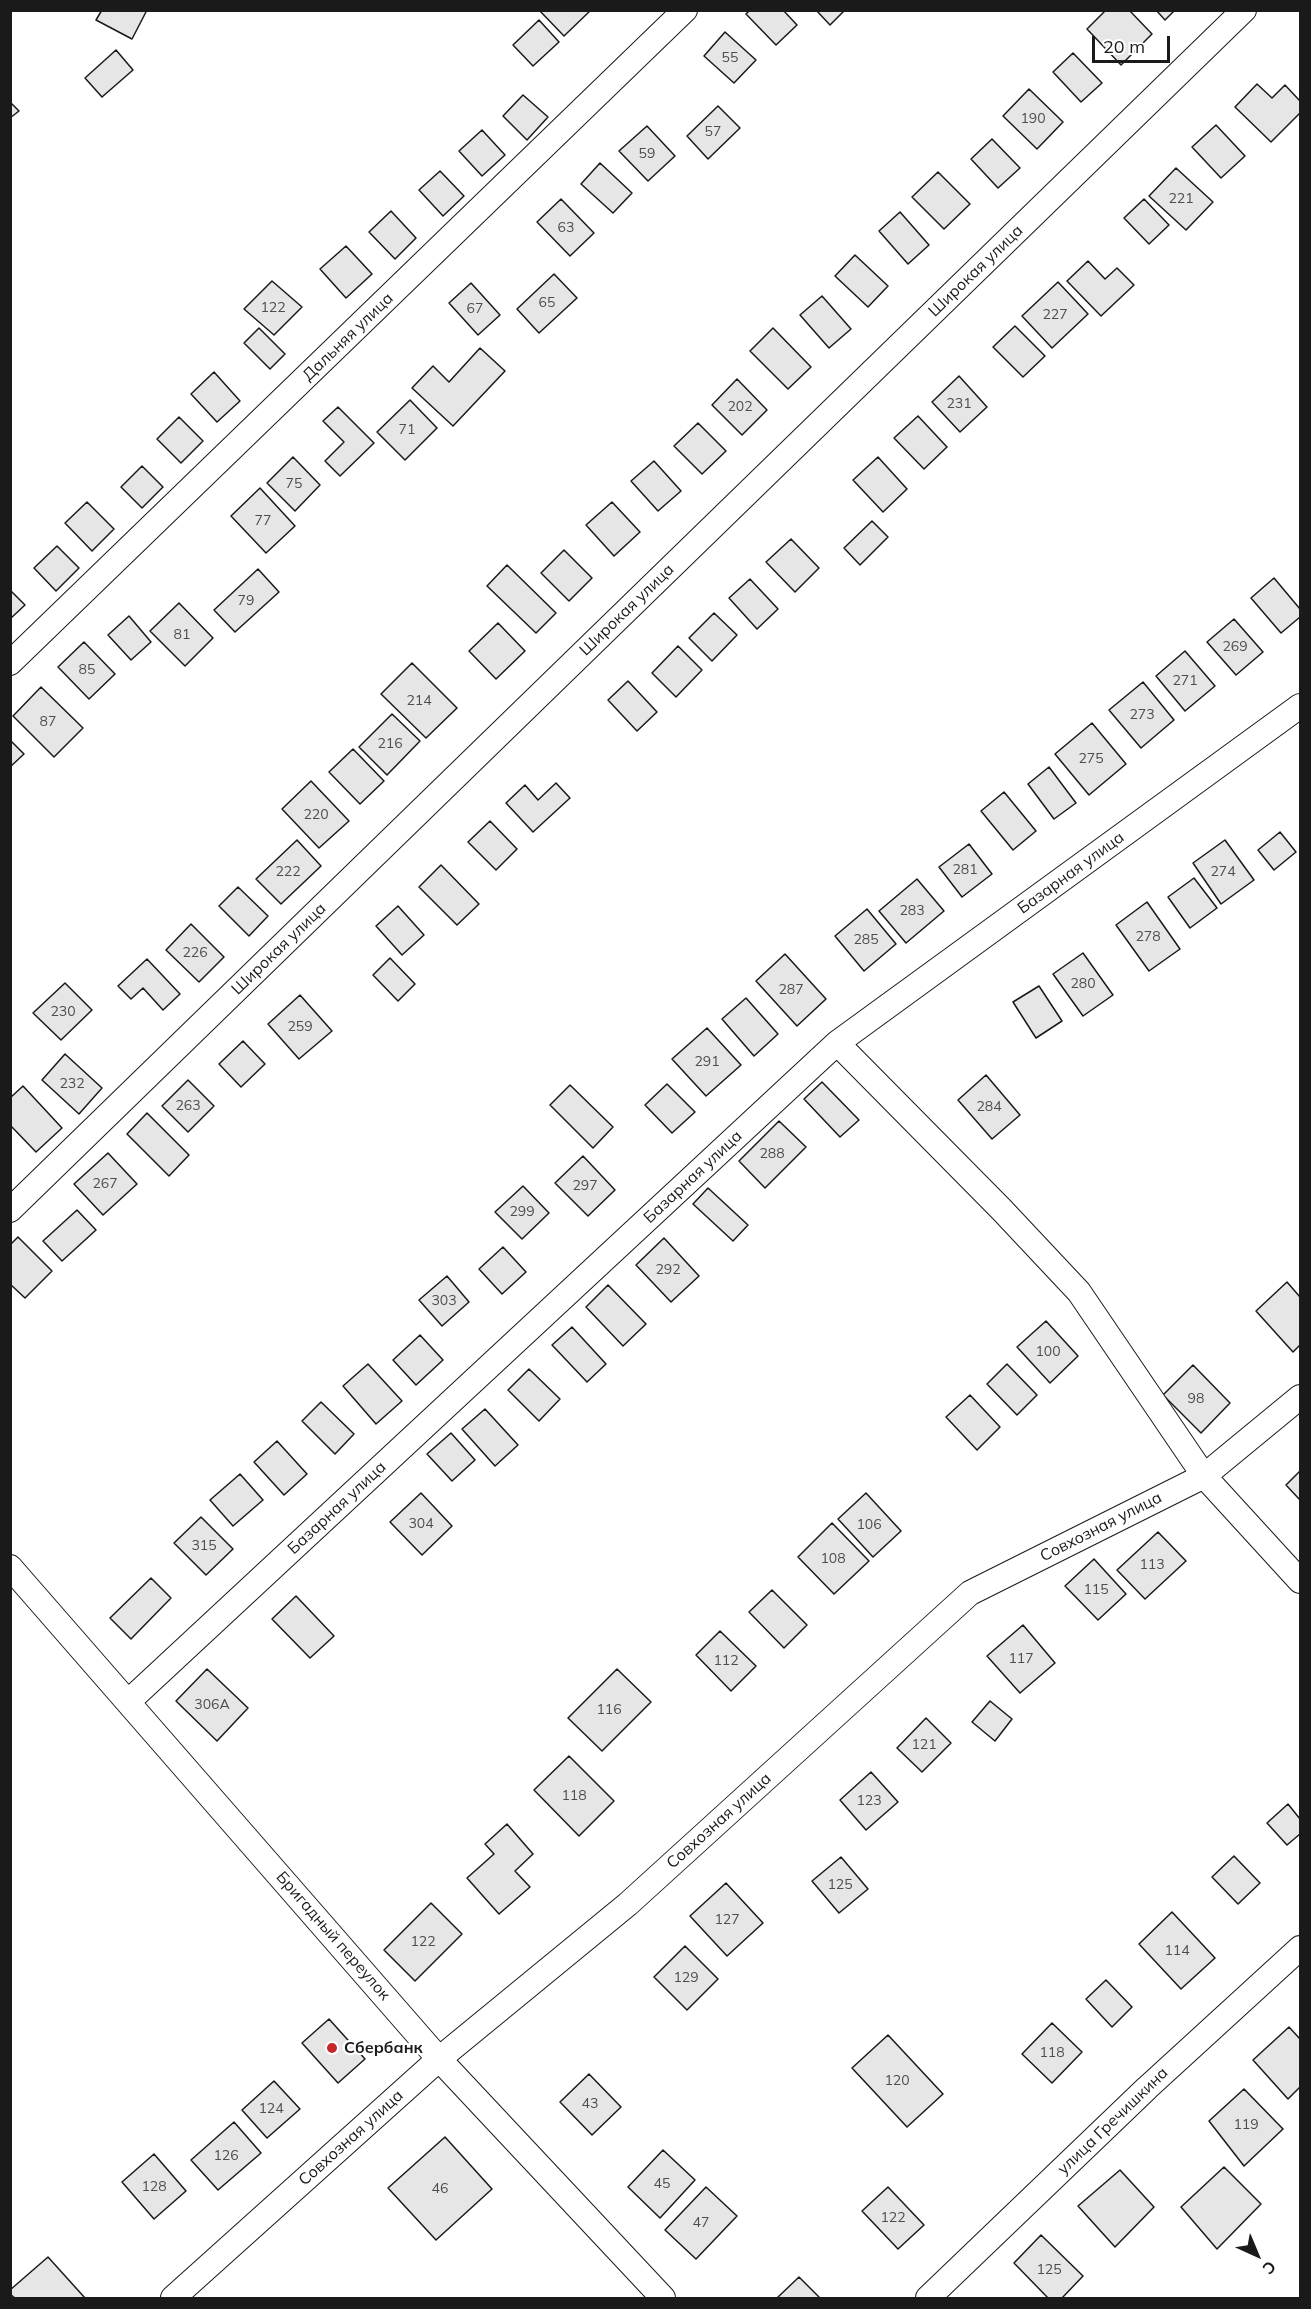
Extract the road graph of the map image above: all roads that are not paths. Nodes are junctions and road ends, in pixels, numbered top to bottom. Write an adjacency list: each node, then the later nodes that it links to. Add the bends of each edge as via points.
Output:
1 (685, 10): 3 (street, Дальняя улица)
2 (1244, 10): 6 (street, Широкая улица)
3 (10, 663)
4 (1300, 706): 5 (street, Базарная улица)
5 (837, 1043): 8 (street, via 1079,1292); 11 (street, Базарная улица)
6 (10, 1210)
7 (1300, 1397): 8 (street, Совхозная улица)
8 (1204, 1476): 10 (street); 13 (street, Совхозная улица, via 970,1593 628,1904)
9 (10, 1567): 11 (street, Бригадный переулок)
10 (1300, 1581)
11 (129, 1701): 13 (street, Бригадный переулок)
12 (1300, 1948): 16 (street, улица Гречишкина)
13 (439, 2059): 14 (street, Совхозная улица); 15 (street, Бригадный переулок)
14 (173, 2298)
15 (663, 2298)
16 (928, 2298)

